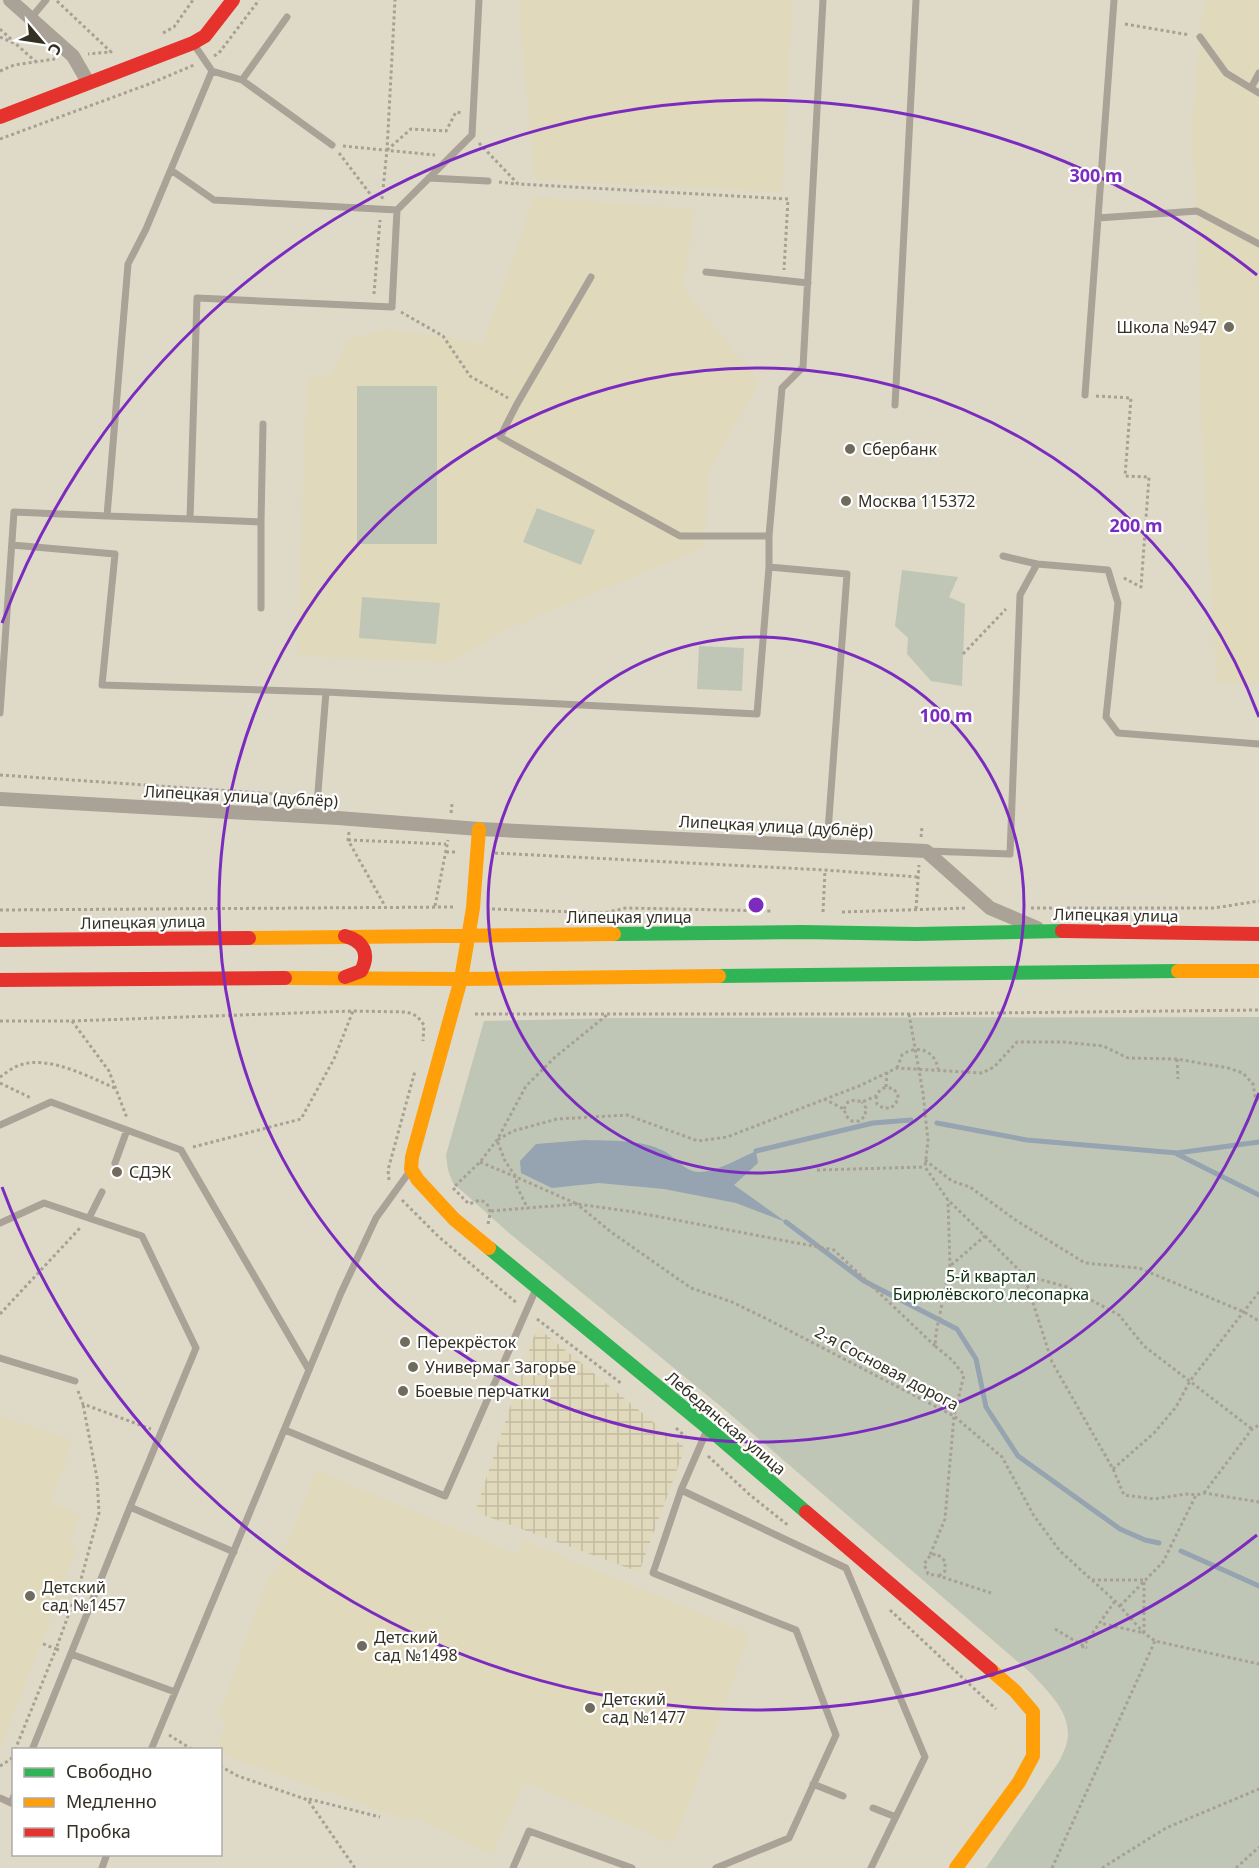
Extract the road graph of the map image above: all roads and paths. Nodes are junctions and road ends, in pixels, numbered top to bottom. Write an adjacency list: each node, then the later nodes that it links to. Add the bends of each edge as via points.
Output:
1 (10, 0): 11 (street)
2 (46, 0): 11 (lane)
3 (193, 0): 15 (path, via 174,27)
4 (233, 0): 18 (main road)
5 (395, 0): 36 (path)
6 (479, 0): 31 (lane)
7 (823, 0): 49 (lane)
8 (916, 0): 54 (lane)
9 (1114, 0): 12 (lane)
10 (287, 17): 26 (lane)
11 (31, 18): 27 (street, via 73,56)
12 (1112, 22): 16 (path); 44 (lane)
13 (0, 28): 17 (path)
14 (0, 37): 17 (path)
15 (156, 37)
16 (1200, 37): 29 (lane, via 1226,73)
17 (16, 44): 21 (path)
18 (194, 44): 24 (lane); 27 (main road)
19 (120, 51): 20 (path)
20 (111, 52)
21 (36, 62)
22 (14, 65): 23 (path)
23 (0, 71)
24 (212, 71): 26 (lane); 38 (lane)
25 (1259, 73): 29 (lane)
26 (242, 80): 35 (lane)
27 (87, 82): 32 (main road)
28 (149, 84): 34 (path)
29 (1251, 88): 30 (lane)
30 (1259, 93)
31 (473, 113): 33 (lane); 36 (path, via 456,112 446,130 411,129)
32 (0, 117)
33 (472, 135): 37 (lane); 41 (path)
34 (0, 139)
35 (332, 145): 36 (path); 42 (path)
36 (387, 150): 37 (path); 42 (path)
37 (450, 157): 39 (lane)
38 (171, 170): 42 (lane, via 214,200); 56 (lane, via 128,264)
39 (429, 178): 40 (lane); 43 (lane)
40 (488, 181): 41 (path)
41 (518, 184): 48 (path, via 788,199)
42 (381, 209): 43 (lane); 50 (path)
43 (397, 210): 51 (lane)
44 (1098, 218): 45 (lane, via 1197,212); 52 (lane)
45 (1259, 244)
46 (706, 272): 48 (lane)
47 (591, 277): 53 (lane)
48 (783, 280): 49 (lane)
49 (808, 283): 59 (lane, via 803,367 782,388)
50 (372, 306): 51 (lane); 57 (lane, via 197,298)
51 (392, 307): 53 (path, via 442,336 470,376)
52 (1085, 396): 64 (path, via 1131,398 1125,476 1149,477 1141,587)
53 (517, 404): 59 (lane, via 500,437 680,536)
54 (895, 405)
55 (263, 424): 58 (lane)
56 (107, 516): 57 (lane); 60 (lane, via 14,512)
57 (190, 519): 58 (lane)
58 (261, 522): 66 (lane)
59 (769, 537): 63 (lane)
60 (12, 545): 68 (lane); 69 (lane, via 115,554 102,685)
61 (1003, 556): 62 (lane)
62 (1037, 564): 64 (lane); 65 (lane)
63 (769, 567): 69 (lane, via 757,714); 82 (lane, via 847,574)
64 (1108, 570): 71 (lane, via 1118,603 1106,717 1118,733)
65 (1020, 595): 67 (path); 83 (lane, via 1010,854)
66 (261, 608)
67 (963, 654)
68 (1, 680): 70 (lane)
69 (326, 692): 73 (lane)
70 (0, 713)
71 (1259, 744)
72 (0, 775): 73 (path)
73 (319, 797): 76 (lane)
74 (0, 799): 76 (street, Липецкая улица (дублёр))
75 (452, 804): 78 (path)
76 (316, 817): 77 (street, Липецкая улица (дублёр))
77 (350, 819): 78 (street, Липецкая улица (дублёр)); 80 (path)
78 (449, 827): 79 (street, Липецкая улица (дублёр)); 81 (path)
79 (479, 829): 82 (street, Липецкая улица (дублёр)); 85 (main road)
80 (348, 840): 81 (path); 89 (path)
81 (447, 844): 84 (path)
82 (827, 845): 83 (street, Липецкая улица (дублёр))
83 (926, 850): 92 (street)
84 (446, 852): 85 (path); 90 (path)
85 (478, 852): 86 (path); 91 (main road)
86 (825, 870): 87 (path); 96 (path)
87 (918, 877)
88 (1259, 901): 93 (path, via 1214,908)
89 (386, 906): 90 (path); 94 (path)
90 (435, 906): 91 (path)
91 (473, 908): 95 (path, via 604,913 626,908); 100 (main road)
92 (990, 908): 97 (path); 98 (street)
93 (1026, 908)
94 (0, 910)
95 (777, 911)
96 (823, 912)
97 (834, 912)
98 (1044, 931): 99 (main road, Липецкая улица); 100 (main road, Липецкая улица)
99 (1259, 934)
100 (469, 935): 101 (main road, Липецкая улица); 105 (main road)
101 (345, 936): 102 (main road, Липецкая улица); 104 (main road, via 359,940 367,958 361,971)
102 (0, 940)
103 (1259, 971): 105 (main road)
104 (345, 977): 105 (main road); 106 (main road)
105 (461, 979): 140 (main road)
106 (0, 980)
107 (1259, 1010): 109 (path)
108 (353, 1011): 112 (path, via 407,1012); 114 (path); 135 (path, via 334,1059 301,1119)
109 (909, 1013): 111 (path); 115 (path)
110 (475, 1014): 111 (path)
111 (608, 1014): 134 (path, via 526,1086)
112 (417, 1016)
113 (0, 1021): 114 (path)
114 (72, 1021): 125 (path, via 108,1071)
115 (915, 1049): 117 (path, via 902,1055); 118 (path); 119 (path, via 931,1054)
116 (1177, 1059): 119 (path, via 1128,1058 1103,1046 1017,1042 994,1067 982,1073); 122 (path); 128 (path, via 1243,1073)
117 (897, 1068): 118 (path); 120 (path)
118 (919, 1068): 119 (path); 136 (path, via 928,1141)
119 (938, 1069)
120 (887, 1071): 124 (path); 127 (path)
121 (0, 1077): 125 (path, via 21,1065 44,1063 65,1067)
122 (1178, 1079)
123 (0, 1083): 130 (path)
124 (886, 1087): 126 (path); 126 (path, via 894,1089 898,1096 891,1108 877,1104)
125 (115, 1088): 133 (path)
126 (876, 1096): 129 (path)
127 (824, 1099): 131 (path); 134 (path, via 727,1137 698,1141 627,1115 556,1119 513,1131)
128 (1259, 1100)
129 (862, 1102): 131 (path, via 848,1102); 131 (path, via 865,1116 859,1121 852,1121)
130 (46, 1105): 132 (lane); 133 (lane, via 51,1102)
131 (844, 1109)
132 (0, 1125)
133 (130, 1131): 135 (lane); 138 (lane)
134 (497, 1140): 137 (path); 142 (path)
135 (181, 1150): 161 (lane)
136 (925, 1160): 139 (path); 156 (path, via 952,1181 970,1187 1085,1263 1139,1268)
137 (480, 1162): 142 (path); 147 (path, via 453,1188 469,1204 480,1200)
138 (115, 1163)
139 (925, 1167): 141 (path); 144 (path)
140 (411, 1169): 154 (main road, Лебедянская улица, via 454,1219); 161 (lane, via 376,1218)
141 (817, 1170)
142 (516, 1177): 145 (path); 146 (path)
143 (102, 1192): 148 (lane)
144 (948, 1200): 151 (path); 152 (path)
145 (577, 1203): 146 (path); 159 (path, via 834,1250); 165 (path, 2-я Сосновая дорога, via 691,1288 767,1319)
146 (528, 1209): 147 (path)
147 (491, 1211): 150 (path)
148 (89, 1218): 149 (lane, via 44,1203); 157 (path); 170 (lane, via 142,1236 196,1348)
149 (0, 1223)
150 (487, 1223)
151 (985, 1236): 152 (path); 153 (path)
152 (950, 1266): 159 (path)
153 (1024, 1275): 163 (path, via 1067,1287 1119,1315 1144,1346); 171 (path, via 1052,1362)
154 (537, 1287): 167 (main road, Лебедянская улица); 169 (lane, via 445,1496)
155 (1259, 1293): 156 (path)
156 (1244, 1312): 158 (path); 163 (path)
157 (0, 1314)
158 (1259, 1321)
159 (935, 1346): 165 (path, via 964,1375)
160 (0, 1358): 162 (lane)
161 (309, 1370): 169 (lane)
162 (75, 1381): 164 (path)
163 (1190, 1381): 168 (path); 171 (path, via 1176,1407 1154,1433)
164 (83, 1404): 170 (path); 192 (path, via 97,1478 99,1513 80,1584)
165 (954, 1416): 178 (path, via 945,1519); 181 (path, 2-я Сосновая дорога, via 1002,1457 1034,1515 1060,1551)
166 (1259, 1425): 168 (path)
167 (708, 1428): 172 (lane); 217 (main road, Лебедянская улица, via 1015,1691 1033,1712 1033,1756 1019,1782)
168 (1252, 1429): 173 (path)
169 (285, 1430): 177 (lane)
170 (161, 1433): 176 (lane)
171 (1113, 1468): 174 (path, via 1124,1495)
172 (681, 1490): 202 (lane, via 653,1573 796,1630 836,1735); 210 (lane, via 846,1568 925,1757)
173 (1204, 1493): 174 (path); 175 (path)
174 (1197, 1496): 180 (path, via 1163,1562)
175 (1259, 1502)
176 (130, 1507): 177 (lane); 193 (lane)
177 (234, 1552): 195 (lane)
178 (930, 1556): 179 (path, via 924,1564 926,1571); 179 (path, via 937,1554 945,1561 945,1571)
179 (939, 1576): 182 (path)
180 (1144, 1580): 181 (path); 184 (path); 187 (path)
181 (1092, 1581): 183 (path, 2-я Сосновая дорога)
182 (991, 1593)
183 (1115, 1601): 184 (path, 2-я Сосновая дорога); 185 (path)
184 (1119, 1606): 187 (path, 2-я Сосновая дорога)
185 (1100, 1623): 187 (path); 190 (path)
186 (1055, 1629): 191 (path)
187 (1144, 1634): 188 (path, 2-я Сосновая дорога)
188 (1155, 1641): 194 (path, 2-я Сосновая дорога); 218 (path)
189 (41, 1643): 192 (path)
190 (1082, 1648)
191 (1088, 1648)
192 (56, 1649): 193 (path); 197 (path)
193 (71, 1654): 195 (lane); 198 (lane)
194 (1259, 1664)
195 (175, 1692): 196 (lane)
196 (160, 1729): 199 (lane); 200 (path)
197 (15, 1748)
198 (32, 1748)
199 (151, 1748)
200 (191, 1748)
201 (222, 1767): 206 (path)
202 (813, 1784): 204 (lane); 215 (lane, via 789,1838)
203 (1259, 1789): 219 (path, via 1166,1828)
204 (843, 1796)
205 (0, 1798): 207 (lane, via 10,1803)
206 (303, 1798): 209 (path); 212 (path)
207 (12, 1800)
208 (873, 1808): 210 (lane)
209 (380, 1816)
210 (896, 1817): 216 (lane)
211 (1259, 1847): 220 (path)
212 (355, 1868)
213 (513, 1868): 214 (lane, via 529,1831)
214 (632, 1868)
215 (716, 1868)
216 (871, 1868)
217 (956, 1868)
218 (1052, 1868)
219 (1102, 1868)
220 (1236, 1868)

